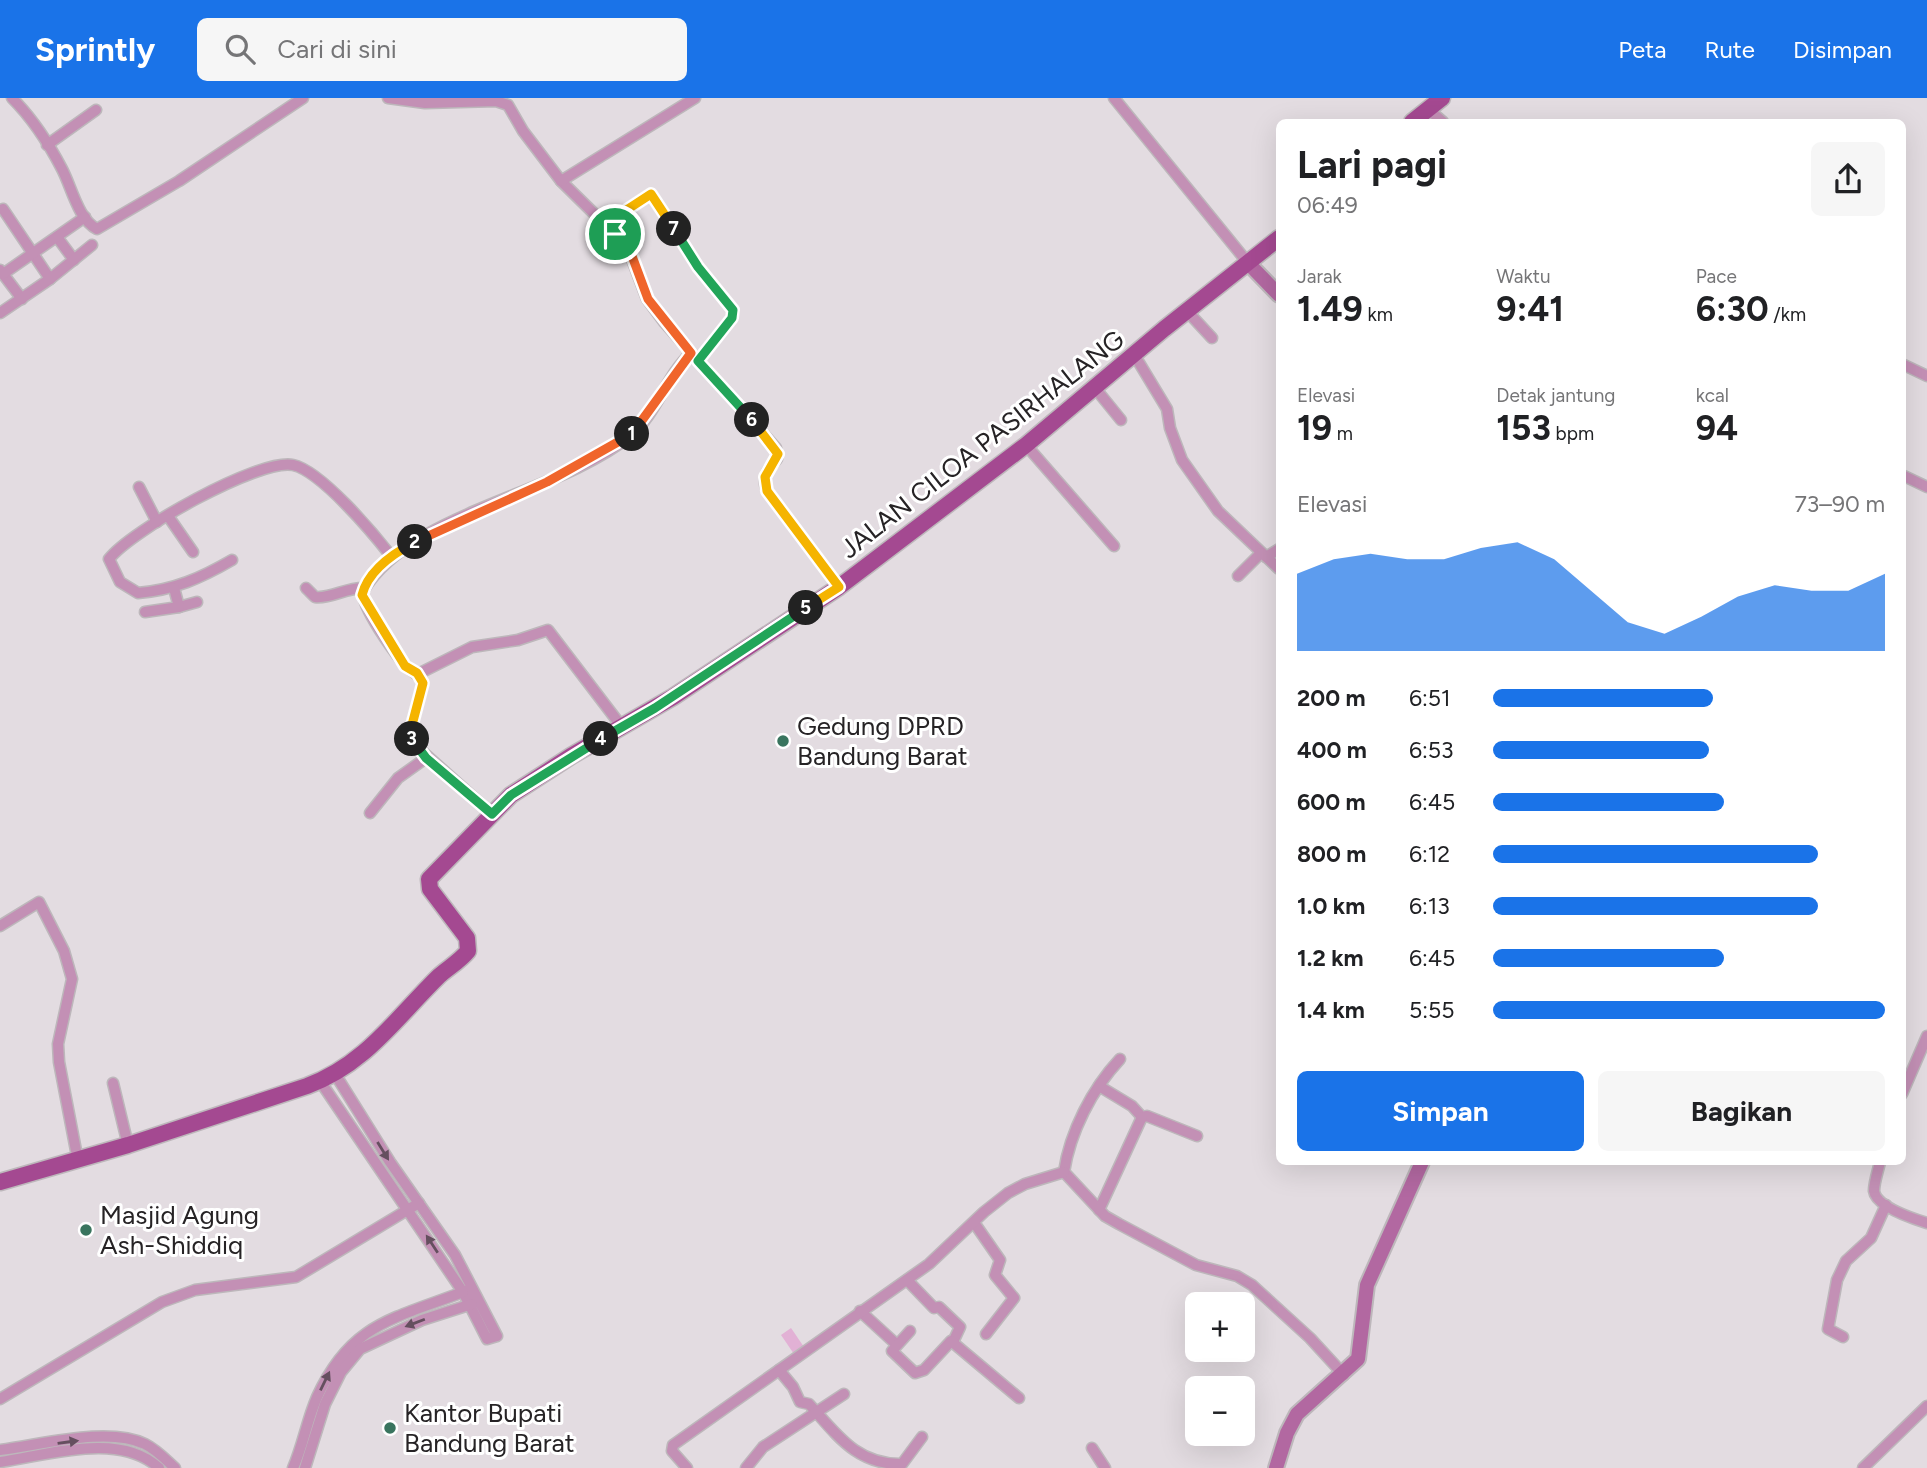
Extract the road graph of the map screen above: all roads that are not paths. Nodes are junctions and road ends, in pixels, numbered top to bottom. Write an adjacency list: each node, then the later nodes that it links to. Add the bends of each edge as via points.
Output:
1 (12, 98): 11 (street)
2 (303, 98): 14 (street, via 101,229)
3 (388, 98): 12 (street, via 425,103 503,102)
4 (695, 98): 12 (street)
5 (1114, 98): 21 (street)
6 (1442, 98): 7 (main road)
7 (1428, 109): 9 (main road); 10 (street)
8 (96, 110): 11 (street)
9 (1416, 119)
10 (1440, 119)
11 (47, 145): 14 (street)
12 (561, 181): 15 (street)
13 (4, 209): 19 (street)
14 (85, 217): 16 (street)
15 (605, 224): 30 (street, via 632,256 648,299); 30 (street, via 651,194 698,267 733,310 732,318)
16 (57, 237): 19 (street); 20 (street)
17 (1276, 240): 21 (main road, JALAN CILOA PASIRHALANG)
18 (92, 245): 20 (street)
19 (33, 253): 22 (street); 23 (street)
20 (74, 260): 23 (street)
21 (1248, 263): 24 (street); 26 (main road, JALAN CILOA PASIRHALANG)
22 (1, 272): 25 (street)
23 (50, 279): 25 (street)
24 (1276, 292)
25 (22, 299): 27 (street)
26 (1187, 312): 28 (street); 29 (main road, JALAN CILOA PASIRHALANG)
27 (0, 313)
28 (1213, 338)
29 (1135, 356): 33 (main road, JALAN CILOA PASIRHALANG); 44 (street, via 1167,409 1182,460 1218,510)
30 (694, 357): 45 (street, via 632,434 547,482 456,521); 50 (street, via 776,448 776,459 763,483)
31 (1906, 366): 32 (street)
32 (1927, 376)
33 (1095, 388): 34 (street); 35 (main road, JALAN CILOA PASIRHALANG)
34 (1121, 420)
35 (1026, 446): 41 (street); 50 (main road, JALAN CILOA PASIRHALANG)
36 (1906, 477): 38 (street)
37 (139, 487): 40 (street)
38 (1927, 487)
39 (168, 516): 40 (street); 43 (street); 45 (street, via 250,473 292,465 328,488)
40 (158, 523): 51 (street, via 125,544 110,561 120,582 132,592)
41 (1114, 546)
42 (1276, 550): 44 (street)
43 (193, 552)
44 (1264, 555): 47 (street); 48 (street)
45 (391, 556): 49 (street)
46 (232, 560): 51 (street)
47 (1276, 566)
48 (1238, 576)
49 (365, 587): 52 (street, via 350,587 321,598); 56 (street, via 363,599 376,622 405,666)
50 (839, 587): 57 (main road, JALAN CILOA PASIRHALANG)
51 (174, 588): 54 (street)
52 (306, 588)
53 (197, 601): 54 (street)
54 (179, 607): 55 (street)
55 (145, 612)
56 (418, 674): 57 (street, via 472,647 548,631); 58 (street, via 424,685 411,737)
57 (622, 727): 60 (main road, JALAN CILOA PASIRHALANG, via 511,795)
58 (426, 758): 59 (street, via 398,778); 60 (street)
59 (370, 813)
60 (492, 814): 64 (main road, JALAN CILOA PASIRHALANG, via 429,880 430,889 467,938 468,951 385,1035)
61 (0, 926): 71 (street, via 41,903 69,964 72,979 58,1044 66,1114)
62 (1927, 1037): 66 (street)
63 (1120, 1059): 67 (street)
64 (328, 1078): 70 (main road, JALAN CILOA PASIRHALANG); 76 (street, one-way to 76); 78 (street)
65 (113, 1083): 70 (street)
66 (1906, 1085)
67 (1099, 1086): 68 (street); 74 (street, via 1071,1138)
68 (1142, 1117): 69 (street); 79 (street)
69 (1197, 1136)
70 (128, 1145): 71 (main road, JALAN CILOA PASIRHALANG)
71 (78, 1161): 75 (main road, JALAN CILOA PASIRHALANG)
72 (1421, 1165): 93 (street, via 1372,1270 1364,1297 1360,1352)
73 (1880, 1165): 77 (street, via 1875,1194)
74 (1064, 1172): 79 (street); 81 (street, via 1018,1187)
75 (0, 1182)
76 (419, 1203): 78 (street); 83 (street, via 455,1255)
77 (1886, 1205): 80 (street); 89 (street, via 1871,1238 1846,1261 1834,1289 1828,1329)
78 (409, 1209): 83 (street, one-way to 78); 96 (street, via 296,1277 195,1290 162,1302)
79 (1099, 1210): 93 (street, via 1196,1265 1252,1285)
80 (1927, 1223)
81 (975, 1224): 82 (street); 87 (street, via 1000,1260 995,1275 1014,1298)
82 (907, 1280): 85 (street); 90 (street, via 960,1327)
83 (467, 1290): 84 (street); 105 (street, one-way to 83, via 316,1400 341,1352 384,1323)
84 (474, 1303): 88 (street); 106 (street, one-way to 106, via 385,1335 360,1349 341,1372 325,1404)
85 (860, 1311): 91 (street); 92 (street)
86 (909, 1331): 91 (street)
87 (986, 1334)
88 (492, 1337)
89 (1843, 1338)
90 (953, 1342): 91 (street, via 918,1374 893,1353); 95 (street)
91 (895, 1344)
92 (779, 1370): 98 (street, via 800,1402); 107 (street, via 673,1446 672,1451)
93 (1344, 1375): 110 (street, via 1297,1413)
94 (844, 1394): 98 (street)
95 (1019, 1398)
96 (0, 1399)
97 (1926, 1408): 111 (street)
98 (816, 1412): 99 (street, via 847,1447 868,1460 902,1464); 108 (street, via 763,1447)
99 (922, 1437)
100 (1092, 1448): 109 (street)
101 (0, 1450): 104 (street, one-way to 104, via 122,1437 153,1448)
102 (0, 1462): 103 (street, via 102,1447 138,1453)
103 (159, 1468)
104 (175, 1468)
105 (293, 1468)
106 (305, 1468)
107 (687, 1468)
108 (746, 1468)
109 (1105, 1468)
110 (1276, 1468)
111 (1863, 1468)

